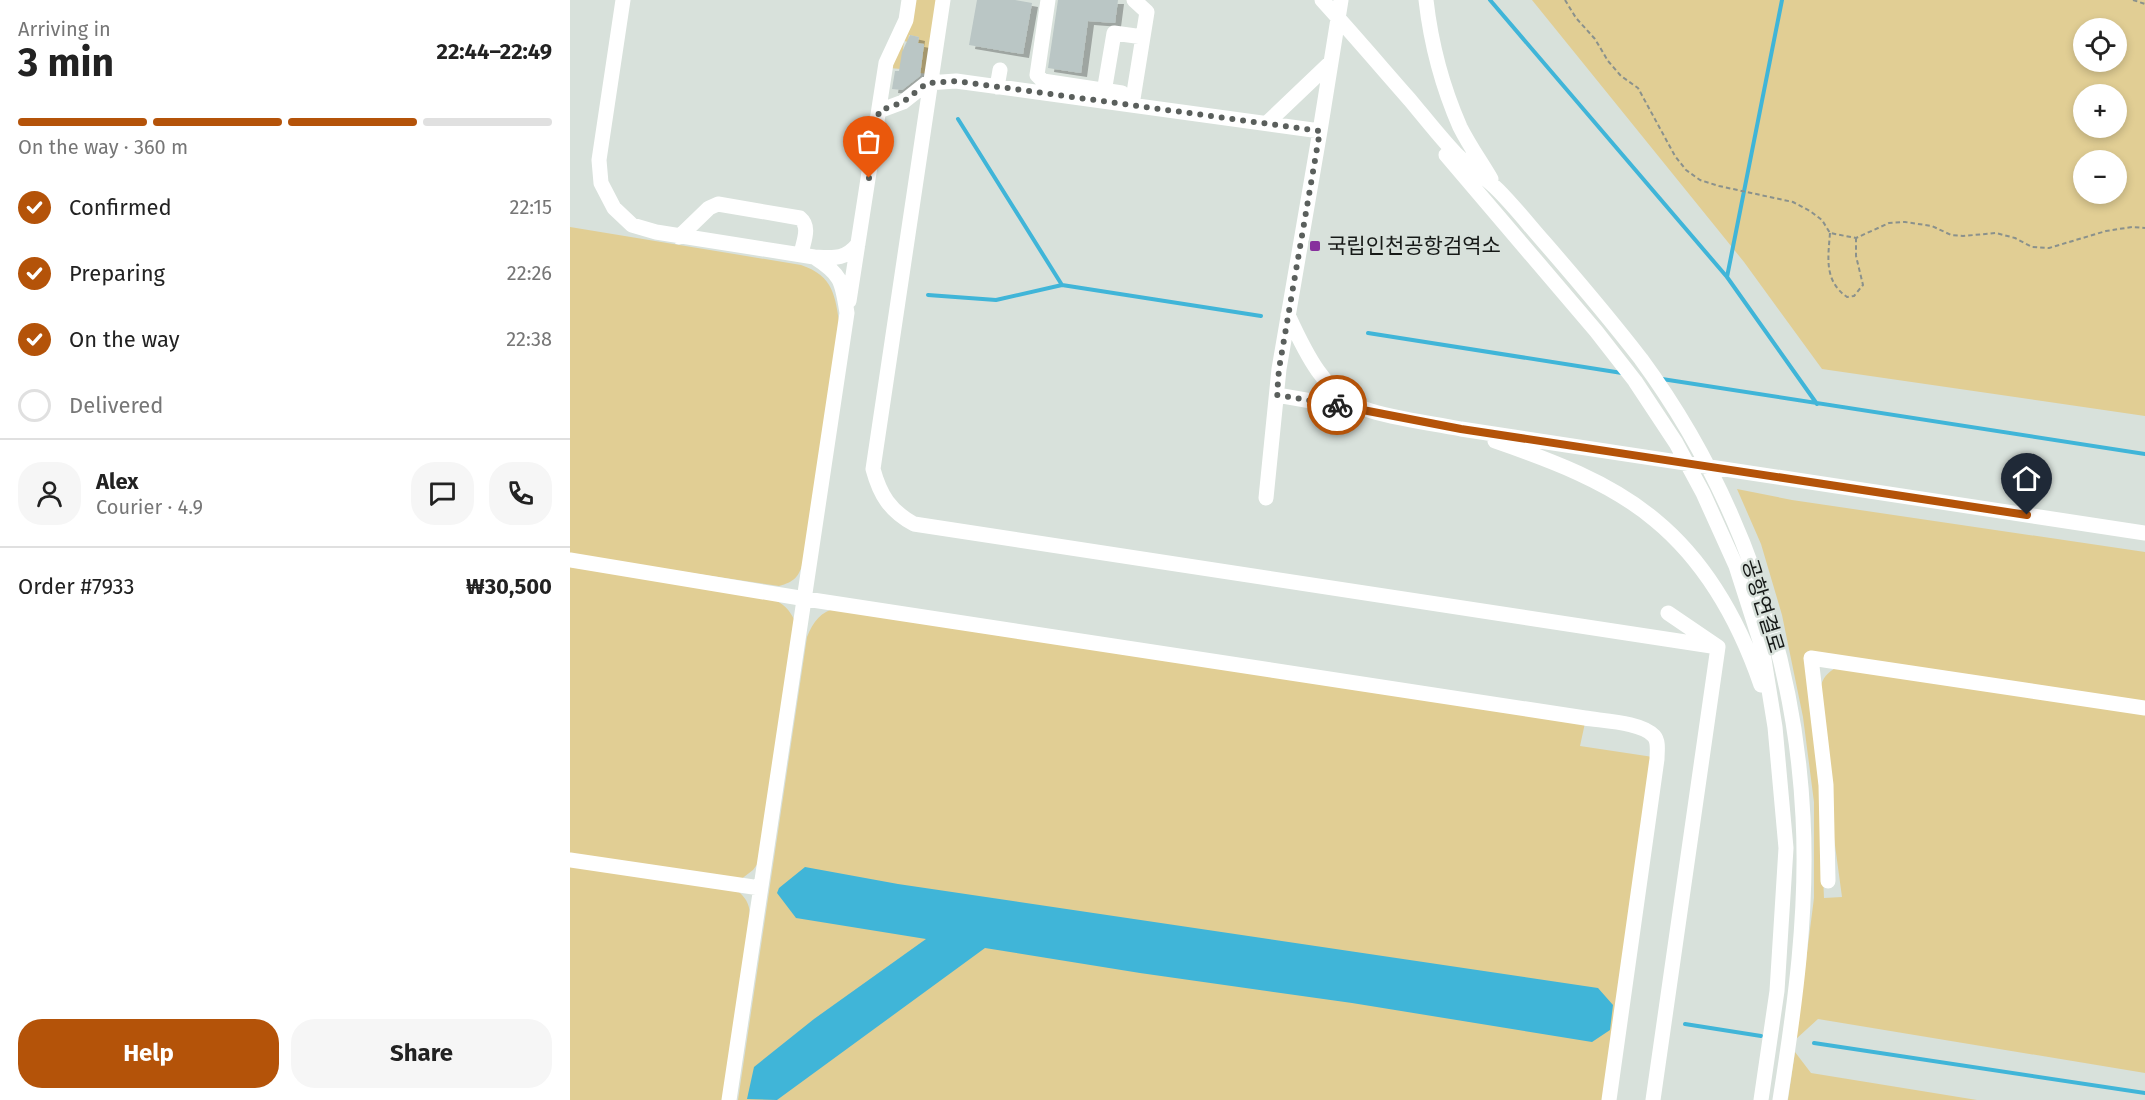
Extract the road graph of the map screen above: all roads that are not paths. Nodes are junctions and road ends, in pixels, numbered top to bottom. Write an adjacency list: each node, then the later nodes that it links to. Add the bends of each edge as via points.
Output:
1 (623, 0): 22 (street, via 599,160 601,183 614,208 632,225)
2 (909, 0): 18 (street, via 906,21 886,63)
3 (944, 0): 14 (street)
4 (1048, 0): 16 (street, via 1037,75 1043,81)
5 (1134, 0): 10 (street, via 1147,12)
6 (1311, 0): 11 (street)
7 (1322, 0): 11 (street)
8 (1341, 0): 12 (street)
9 (1426, 0): 21 (street, via 1444,86 1461,129)
10 (1143, 37): 16 (street, via 1114,33); 17 (street)
11 (1360, 49): 21 (street, via 1456,154); 37 (street, 공항연결로, via 1596,331 1677,443 1736,566 1762,647)
12 (1330, 63): 19 (street); 20 (street)
13 (1000, 70): 15 (street)
14 (931, 83): 15 (street, via 956,81); 18 (street, via 903,102); 35 (street, via 873,469 877,485 898,516 914,524)
15 (997, 87): 16 (street)
16 (1104, 96): 17 (street)
17 (1133, 100): 19 (street)
18 (879, 111): 23 (street)
19 (1267, 123): 20 (street)
20 (1320, 131): 26 (street)
21 (1497, 190): 45 (street, 공항연결로, via 1580,284 1672,404 1723,496 1774,632 1797,755 1803,817 1803,897 1795,1003)
22 (679, 237): 24 (street); 24 (street, via 718,204 800,218 805,223)
23 (858, 244): 24 (street, via 840,258); 25 (street)
24 (807, 256): 25 (street, via 838,276)
25 (848, 313): 33 (street)
26 (1288, 315): 27 (street); 28 (street, via 1310,359 1331,386 1354,404)
27 (1277, 395): 28 (street); 30 (street)
28 (1380, 413): 29 (street)
29 (1461, 429): 31 (street); 37 (street, via 1583,476 1655,520 1686,551 1726,608 1752,661)
30 (1266, 498)
31 (2145, 533)
32 (570, 560): 33 (street)
33 (806, 599): 40 (street); 42 (street, via 1646,729 1655,737 1657,759)
34 (1668, 613): 35 (street)
35 (1718, 647): 43 (street)
36 (2145, 708): 39 (street, via 1811,658 1827,785)
37 (1775, 727): 44 (street, 공항연결로, via 1786,848 1777,991)
38 (570, 860): 40 (street)
39 (1828, 881)
40 (760, 888): 41 (street)
41 (729, 1100)
42 (1609, 1100)
43 (1653, 1100)
44 (1761, 1100)
45 (1780, 1100)

